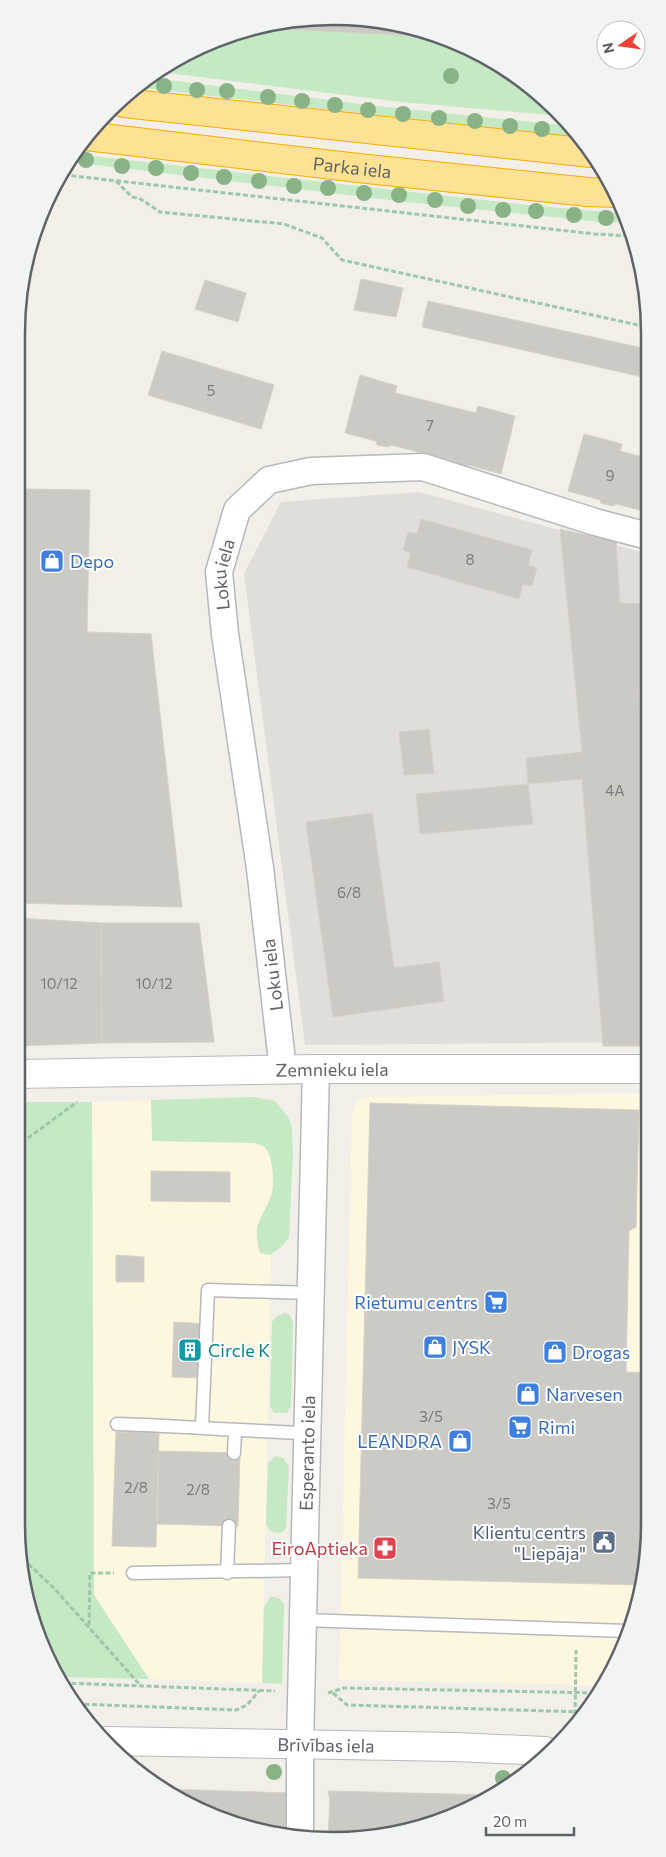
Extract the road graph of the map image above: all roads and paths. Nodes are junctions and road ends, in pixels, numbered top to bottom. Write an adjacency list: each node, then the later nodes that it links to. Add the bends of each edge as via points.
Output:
1 (127, 103): 3 (highway)
2 (96, 137): 6 (highway, Parka iela)
3 (582, 153)
4 (68, 175): 5 (path)
5 (116, 181): 7 (path); 8 (path, via 132,197 160,212 284,224 322,238 342,260)
6 (607, 193)
7 (626, 236)
8 (641, 326)
9 (641, 534): 12 (street, Loku iela, via 423,467 311,471 269,480 237,510 219,572 225,634 260,868)
10 (316, 1069): 11 (main road, Zemnieku iela); 12 (main road, Zemnieku iela); 16 (street, Esperanto iela)
11 (641, 1069)
12 (283, 1070): 13 (main road, Zemnieku iela)
13 (25, 1074)
14 (79, 1101): 15 (path)
15 (25, 1140)
16 (311, 1293): 18 (lane, via 208,1290); 20 (street, Esperanto iela)
17 (117, 1424): 18 (lane)
18 (202, 1427): 19 (lane)
19 (235, 1431): 20 (lane); 21 (lane)
20 (308, 1433): 24 (street, Esperanto iela)
21 (234, 1453)
22 (230, 1526): 26 (lane)
23 (28, 1564): 28 (path)
24 (304, 1570): 26 (lane); 27 (street, Esperanto iela)
25 (133, 1573): 26 (lane); 28 (path, via 90,1573)
26 (227, 1573)
27 (303, 1620): 29 (lane); 34 (street, Esperanto iela)
28 (89, 1625): 32 (path)
29 (576, 1630): 30 (lane); 35 (path)
30 (622, 1631)
31 (69, 1683): 32 (path)
32 (140, 1684): 33 (path)
33 (259, 1690): 34 (path); 37 (path, via 247,1705 236,1710)
34 (301, 1692): 40 (street, Esperanto iela)
35 (576, 1693): 36 (path); 38 (path); 38 (path, via 344,1688 333,1692 347,1705)
36 (590, 1693)
37 (84, 1704)
38 (575, 1712)
39 (114, 1741): 40 (main road, Brīvības iela)
40 (300, 1744): 41 (main road, Brīvības iela); 42 (street, Esperanto iela)
41 (541, 1751)
42 (300, 1830)

